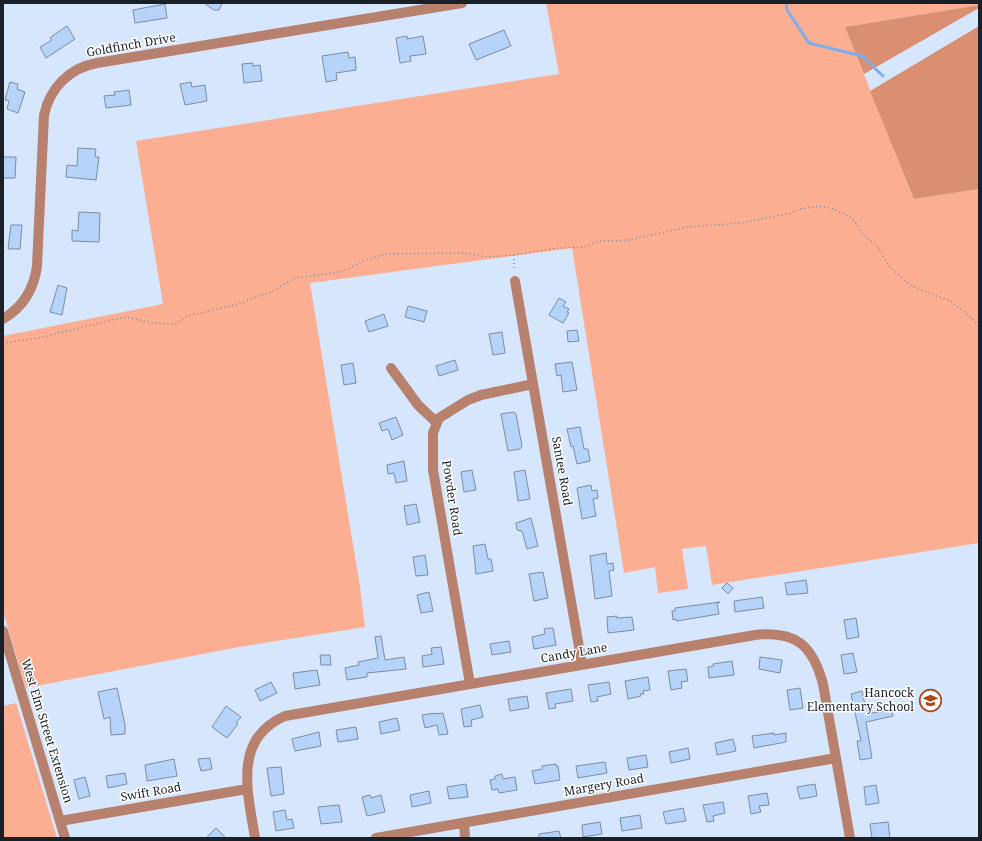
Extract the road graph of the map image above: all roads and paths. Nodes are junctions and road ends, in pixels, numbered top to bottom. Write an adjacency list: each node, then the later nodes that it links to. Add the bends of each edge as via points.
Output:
1 (462, 3): 4 (street, Goldfinch Drive, via 97,62 70,73 51,95 44,115 37,266 34,280 21,305)
2 (514, 255): 3 (path); 5 (path, via 583,247 600,241 629,240 687,227 742,223 820,206 838,211 856,222 863,234 878,247 889,266 905,281 952,302); 6 (path, via 487,257 465,253 387,254 368,259 341,272 296,278 271,292 234,305 188,316 175,324 153,323 126,317 39,338)
3 (515, 281): 8 (street, Santee Road)
4 (3, 319)
5 (979, 327)
6 (3, 343)
7 (391, 368): 9 (street, via 418,405)
8 (533, 384): 9 (street, via 474,397 452,408); 11 (street, Santee Road)
9 (436, 422): 12 (street, Powder Road, via 432,442 433,470)
10 (3, 630): 15 (street, West Elm Street Extension)
11 (582, 664): 12 (street, Candy Lane); 13 (street, Candy Lane, via 760,635 791,637 804,645 818,668)
12 (470, 684): 14 (street, Candy Lane, via 296,713 275,720 260,735 252,749 247,766)
13 (836, 758): 16 (street, Margery Road); 21 (street, Candy Lane)
14 (247, 789): 15 (street, Swift Road); 18 (street, Candy Lane)
15 (60, 821): 17 (street, West Elm Street Extension)
16 (464, 823): 19 (street, Margery Road); 20 (street)
17 (65, 838)
18 (255, 838)
19 (376, 838)
20 (465, 838)
21 (850, 838)

